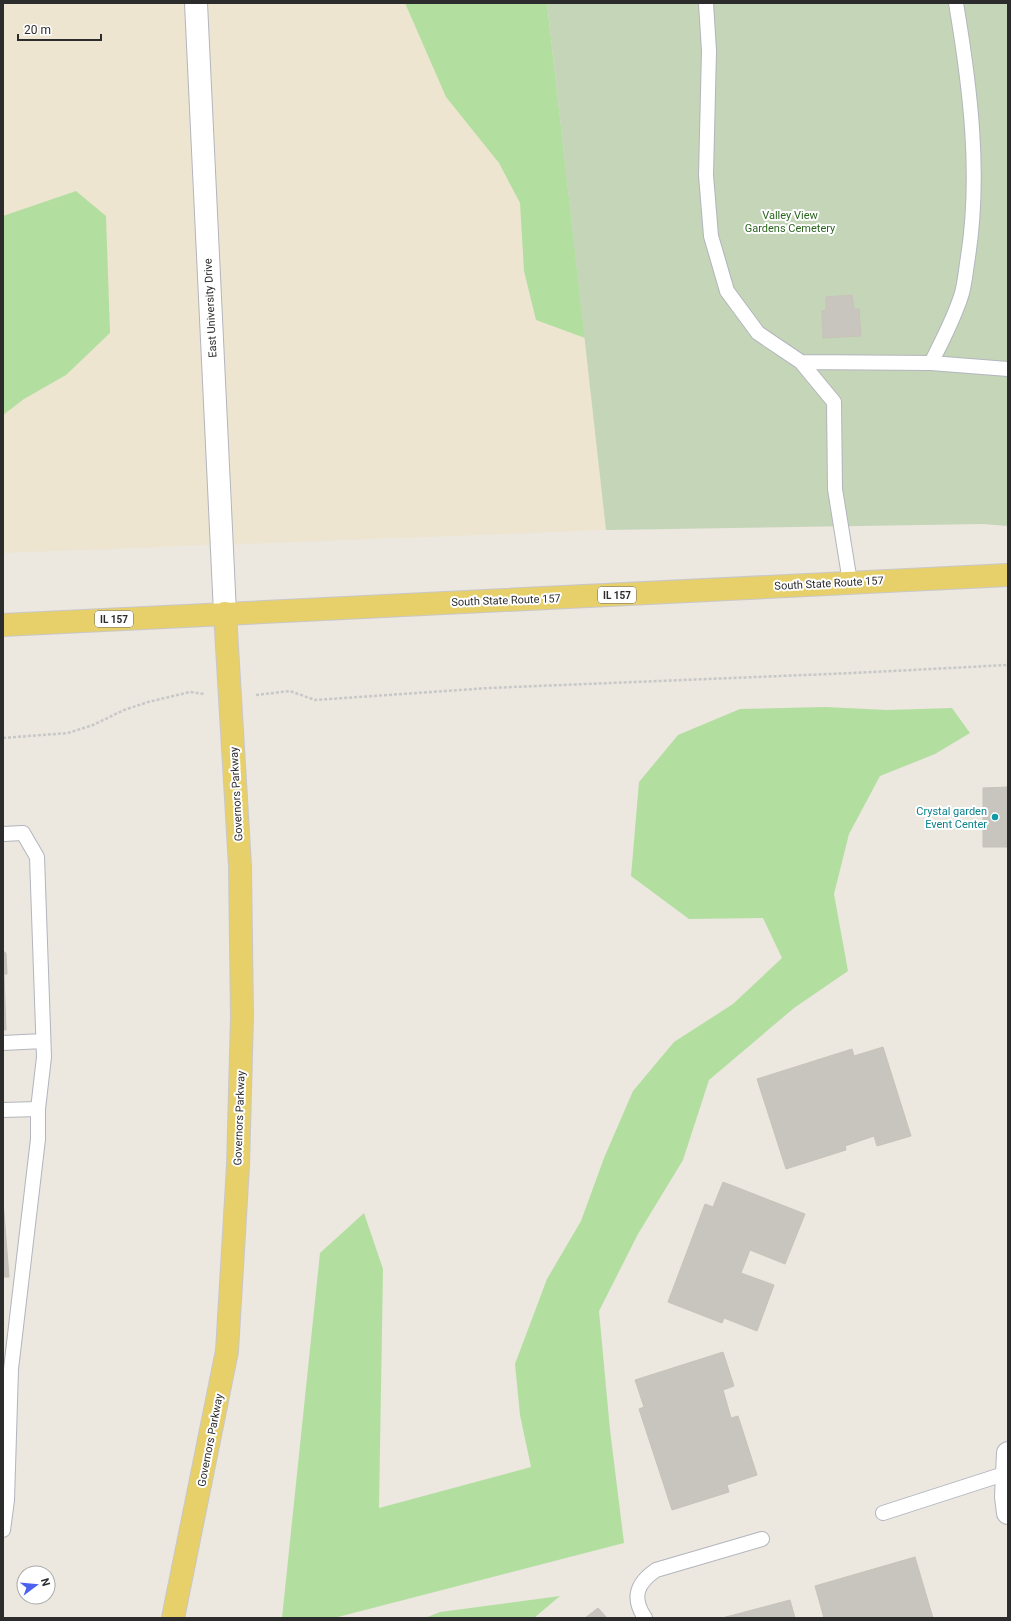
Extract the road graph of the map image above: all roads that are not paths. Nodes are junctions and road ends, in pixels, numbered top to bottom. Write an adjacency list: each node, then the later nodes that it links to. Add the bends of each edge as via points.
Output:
1 (196, 3): 9 (main road, East University Drive)
2 (706, 3): 4 (lane, via 709,51 706,175 711,236 727,291 758,333)
3 (956, 3): 5 (lane, via 968,86 975,167 972,230 962,293)
4 (801, 362): 5 (lane); 8 (lane, via 834,402 835,489)
5 (931, 363): 6 (lane)
6 (1008, 369)
7 (1008, 575): 8 (main road, South State Route 157 / IL 157)
8 (850, 582): 9 (main road, South State Route 157 / IL 157)
9 (225, 613): 10 (main road, South State Route 157 / IL 157); 22 (main road, Governors Parkway, via 240,866 242,1017 238,1166 228,1343)
10 (3, 625)
11 (3, 834): 12 (lane, via 23,833 37,857)
12 (43, 1041): 13 (lane); 14 (lane, via 44,1057)
13 (3, 1043)
14 (38, 1109): 15 (lane); 16 (lane, via 38,1139 11,1369)
15 (3, 1110)
16 (7, 1383): 20 (lane, via 8,1500)
17 (1008, 1463): 18 (lane); 19 (main road)
18 (883, 1513)
19 (1008, 1513)
20 (3, 1530)
21 (762, 1539): 23 (lane, via 656,1570 645,1577 639,1585 637,1600 639,1610)
22 (173, 1618)
23 (645, 1618)

